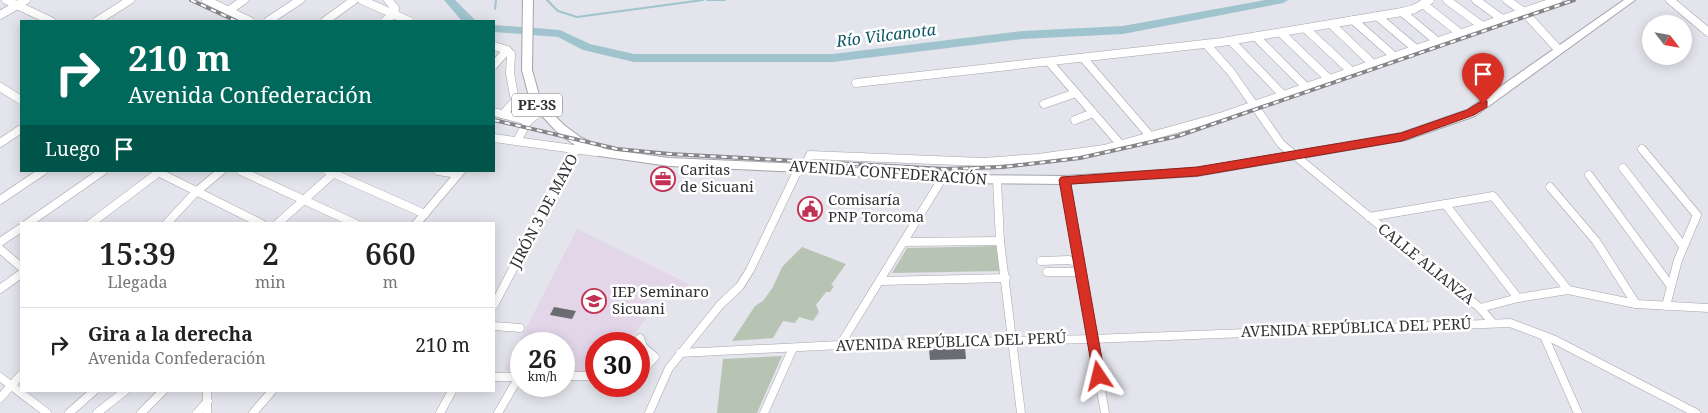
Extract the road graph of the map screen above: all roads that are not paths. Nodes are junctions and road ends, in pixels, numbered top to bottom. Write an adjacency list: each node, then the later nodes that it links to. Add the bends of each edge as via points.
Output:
1 (6, 0): 21 (street)
2 (26, 0): 21 (street)
3 (130, 0): 30 (street)
4 (206, 0): 22 (street)
5 (244, 0): 22 (street)
6 (300, 0): 32 (street)
7 (354, 0): 33 (street)
8 (362, 0): 25 (street)
9 (388, 0): 25 (street, via 395,8)
10 (1430, 0): 18 (street)
11 (1447, 0): 38 (street)
12 (1476, 0): 28 (street)
13 (1507, 0): 24 (street)
14 (1537, 0): 20 (street)
15 (1558, 0): 20 (street)
16 (1630, 0): 49 (highway, AVENIDA CONFEDERACIÓN / PE-3S)
17 (1670, 0): 40 (street)
18 (1423, 4): 23 (street); 42 (street)
19 (528, 5): 66 (highway, PE-3S, via 529,81)
20 (1544, 5): 24 (street)
21 (16, 6): 26 (street); 29 (street)
22 (228, 11): 31 (street)
23 (1402, 12): 27 (street); 45 (street)
24 (1524, 12): 28 (street); 49 (street)
25 (394, 14): 34 (street); 35 (street)
26 (0, 15)
27 (1377, 16): 36 (street); 48 (street)
28 (1502, 19): 38 (street)
29 (49, 20)
30 (99, 20)
31 (248, 20)
32 (270, 20)
33 (327, 20)
34 (386, 20)
35 (407, 20)
36 (1353, 20): 37 (street); 51 (street)
37 (1331, 24): 39 (street); 55 (street)
38 (1482, 26): 42 (street)
39 (1306, 29): 41 (street); 56 (street)
40 (1708, 32)
41 (1281, 33): 43 (street); 57 (street)
42 (1461, 34): 45 (street)
43 (1256, 37): 44 (street); 60 (street)
44 (1231, 41): 46 (street); 62 (street)
45 (1438, 42): 48 (street)
46 (1206, 44): 52 (street); 65 (street, CALLE ALIANZA)
47 (495, 46): 50 (street)
48 (1416, 49): 51 (street)
49 (1558, 49): 80 (highway, AVENIDA CONFEDERACIÓN / PE-3S, via 1470,113 1402,137)
50 (507, 50): 54 (street); 69 (street, via 511,54 510,73 515,101)
51 (1395, 57): 55 (street)
52 (1084, 59): 53 (street); 73 (street)
53 (1050, 63): 58 (street); 61 (street)
54 (495, 64)
55 (1373, 64): 56 (street)
56 (1352, 72): 57 (street)
57 (1329, 79): 60 (street)
58 (856, 83)
59 (0, 87): 63 (street)
60 (1306, 87): 62 (street)
61 (1076, 92): 64 (street); 68 (street)
62 (1283, 95): 65 (street)
63 (20, 99)
64 (1044, 104)
65 (1255, 105): 73 (street); 80 (street, CALLE ALIANZA, via 1280,144)
66 (541, 111): 71 (street); 78 (highway, PE-3S)
67 (495, 112): 69 (street)
68 (1093, 113): 70 (street); 77 (street)
69 (503, 114): 71 (street)
70 (1075, 120)
71 (528, 121): 75 (street)
72 (20, 130): 76 (street)
73 (1151, 137): 77 (street)
74 (495, 138): 75 (street)
75 (517, 141): 78 (street)
76 (0, 143)
77 (1120, 145): 81 (street, via 1038,158 983,162 810,155)
78 (578, 146): 81 (highway, AVENIDA CONFEDERACIÓN / PE-3S, via 603,153 669,162); 126 (street, JIRÓN 3 DE MAYO)
79 (1642, 149): 112 (street, via 1697,215)
80 (1294, 155): 93 (highway, AVENIDA CONFEDERACIÓN / PE-3S, via 1167,175); 100 (street, CALLE ALIANZA)
81 (804, 168): 91 (highway, AVENIDA CONFEDERACIÓN / PE-3S); 140 (street, via 796,174 740,286)
82 (1623, 168): 112 (street)
83 (42, 172): 97 (street)
84 (102, 172): 101 (street)
85 (157, 172): 95 (street); 102 (street)
86 (220, 172): 95 (street)
87 (243, 172): 96 (street)
88 (332, 172): 96 (street); 99 (street)
89 (460, 173): 99 (street)
90 (1589, 175): 122 (street)
91 (942, 179): 92 (highway, AVENIDA CONFEDERACIÓN / PE-3S); 111 (street)
92 (997, 180): 93 (highway, AVENIDA CONFEDERACIÓN / PE-3S); 109 (street)
93 (1064, 180): 115 (street)
94 (1550, 187): 127 (street, via 1596,241)
95 (196, 192): 103 (street); 104 (street)
96 (305, 199): 105 (street); 106 (street)
97 (0, 200)
98 (1445, 204): 100 (street); 124 (street, via 1493,196); 125 (street)
99 (425, 214): 107 (street)
100 (1369, 217): 129 (street, CALLE ALIANZA)
101 (30, 222)
102 (93, 222)
103 (168, 222)
104 (258, 222)
105 (279, 222)
106 (352, 222)
107 (418, 222)
108 (20, 229): 110 (street)
109 (1000, 241): 111 (street); 120 (street)
110 (0, 242)
111 (904, 242): 121 (street)
112 (1683, 246): 122 (street)
113 (0, 249): 116 (street)
114 (1041, 261): 115 (street)
115 (1079, 263): 118 (street)
116 (20, 266)
117 (1046, 272): 118 (street)
118 (1081, 272): 135 (street)
119 (20, 275): 123 (street)
120 (1006, 278): 121 (street); 136 (street)
121 (881, 280): 137 (street)
122 (1670, 285): 128 (street)
123 (0, 289)
124 (1568, 290): 125 (street, AVENIDA REPÚBLICA DEL PERÚ); 127 (street, AVENIDA REPÚBLICA DEL PERÚ)
125 (1518, 298): 129 (street, AVENIDA REPÚBLICA DEL PERÚ)
126 (495, 303)
127 (1636, 304): 128 (street, AVENIDA REPÚBLICA DEL PERÚ)
128 (1666, 306): 130 (street, AVENIDA REPÚBLICA DEL PERÚ)
129 (1480, 308): 131 (street, CALLE ALIANZA)
130 (1708, 308)
131 (1492, 322): 134 (street, via 1510,324); 135 (street, AVENIDA REPÚBLICA DEL PERÚ)
132 (495, 326): 133 (street)
133 (520, 328)
134 (1544, 336): 169 (street); 170 (street)
135 (1092, 339): 136 (street, AVENIDA REPÚBLICA DEL PERÚ); 168 (street)
136 (1014, 340): 137 (street, AVENIDA REPÚBLICA DEL PERÚ); 167 (street)
137 (840, 345): 138 (street, AVENIDA REPÚBLICA DEL PERÚ)
138 (793, 348): 140 (street, AVENIDA REPÚBLICA DEL PERÚ); 166 (street)
139 (650, 353): 141 (street, via 655,357)
140 (680, 353): 165 (street)
141 (650, 362)
142 (0, 376): 146 (street)
143 (20, 376): 146 (street)
144 (495, 377): 145 (street)
145 (510, 377)
146 (10, 386): 154 (street); 156 (street)
147 (93, 392): 157 (street)
148 (124, 392): 158 (street)
149 (162, 392): 159 (street)
150 (207, 392): 155 (street)
151 (271, 392): 162 (street)
152 (451, 392): 163 (street)
153 (510, 393): 164 (street)
154 (0, 398)
155 (208, 401): 160 (street); 161 (street)
156 (47, 413)
157 (69, 413)
158 (97, 413)
159 (141, 413)
160 (197, 413)
161 (207, 413)
162 (253, 413)
163 (440, 413)
164 (498, 413)
165 (649, 413)
166 (764, 413)
167 (1021, 413)
168 (1105, 413)
169 (1578, 413)
170 (1696, 413)

